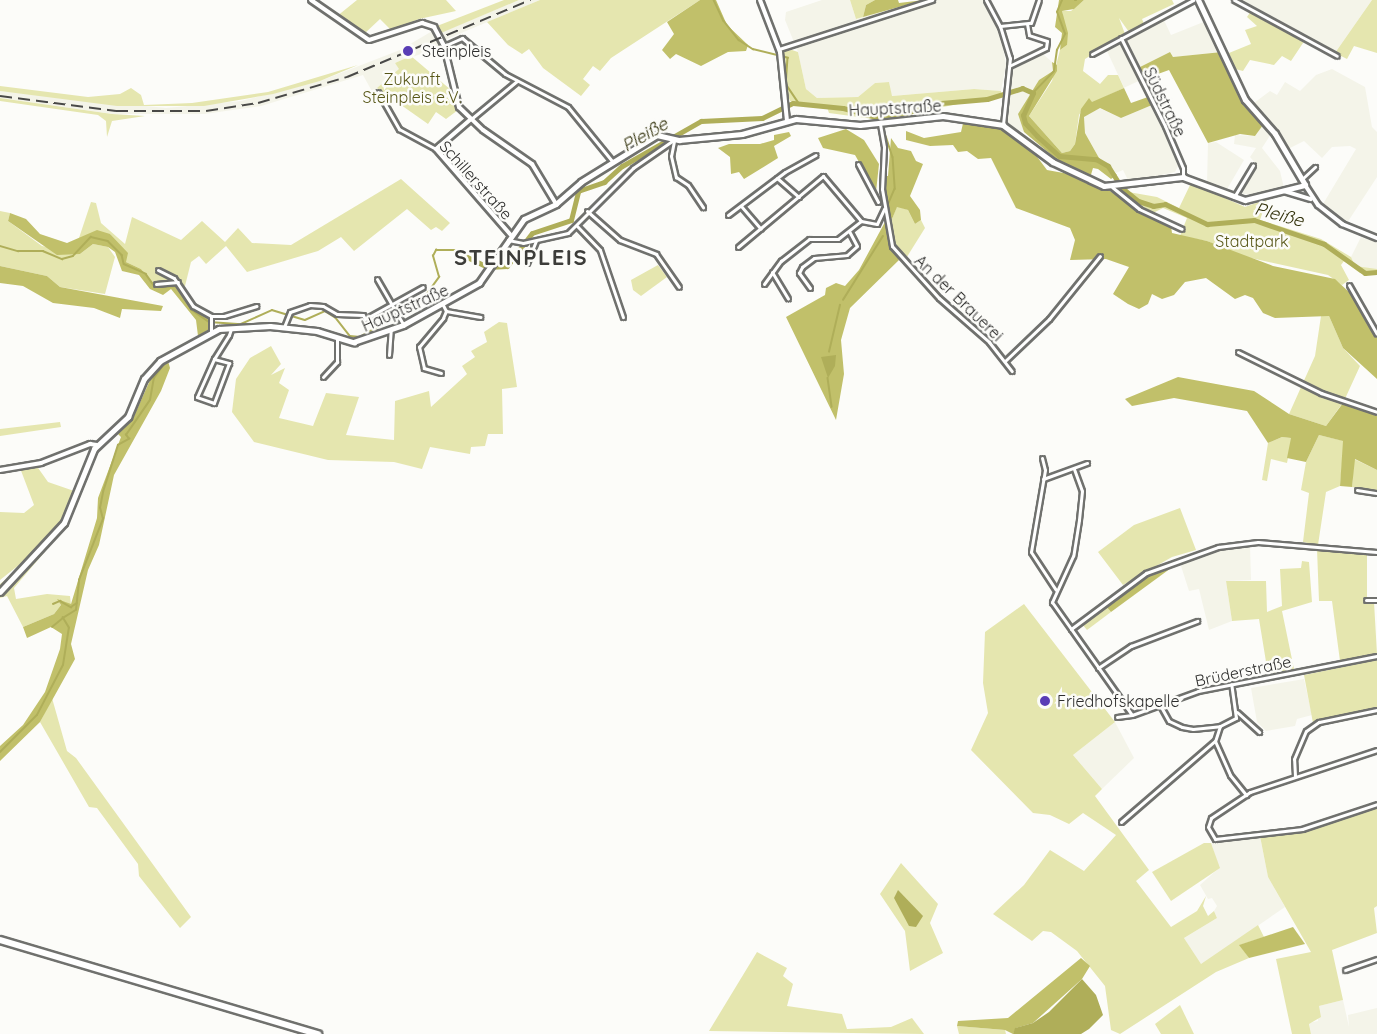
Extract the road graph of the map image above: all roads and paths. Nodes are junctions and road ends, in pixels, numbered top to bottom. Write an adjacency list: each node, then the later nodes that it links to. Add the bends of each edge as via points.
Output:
1 (311, 0): 12 (street, via 369,40 422,23 430,24)
2 (760, 0): 13 (street)
3 (932, 0): 13 (street)
4 (1039, 0): 9 (street, via 1031,23)
5 (1193, 0): 11 (street)
6 (1198, 0): 32 (main road, via 1245,100 1275,134)
7 (1234, 0): 15 (street)
8 (988, 1): 10 (street)
9 (1027, 24): 10 (street); 16 (street, via 1029,35 1047,41 1046,48)
10 (1000, 26): 16 (street)
11 (1121, 38): 14 (street); 30 (street, Südstraße, via 1165,126)
12 (444, 46): 17 (street, via 462,38 484,59); 19 (street, via 459,107)
13 (780, 52): 20 (street)
14 (1092, 54)
15 (1337, 56)
16 (1009, 66): 22 (street, via 1003,95)
17 (518, 81): 19 (street); 26 (street, via 568,107)
18 (378, 92): 24 (street, Schillerstraße, via 399,129)
19 (471, 119): 24 (street); 40 (street, via 532,164)
20 (787, 121): 21 (main road, Hauptstraße, via 806,118); 23 (main road, Hauptstraße, via 755,132)
21 (880, 124): 22 (main road, Hauptstraße, via 934,116); 38 (street, An der Brauerei)
22 (1003, 125): 34 (main road, Hauptstraße, via 1053,162 1095,183)
23 (674, 139): 26 (main road, Hauptstraße, via 648,139); 42 (street, via 671,150 676,177 688,185); 44 (street, via 639,162)
24 (436, 149): 51 (street, Schillerstraße)
25 (816, 155): 31 (street)
26 (612, 161): 40 (main road, Hauptstraße)
27 (858, 164): 38 (street, via 878,201)
28 (1253, 165): 37 (street)
29 (1315, 168): 32 (street)
30 (1183, 177): 34 (main road, Hauptstraße); 37 (main road, Hauptstraße)
31 (777, 178): 36 (street); 41 (street)
32 (1302, 179): 33 (main road)
33 (1305, 185): 35 (main road); 39 (street)
34 (1114, 187): 49 (street, via 1138,209)
35 (1283, 191): 37 (main road, via 1253,199); 39 (street)
36 (799, 197): 46 (street, via 819,178 827,178); 48 (street)
37 (1233, 197)
38 (883, 199): 43 (street, An der Brauerei)
39 (1315, 201): 52 (street, via 1342,224)
40 (556, 204): 51 (main road, Hauptstraße, via 524,219)
41 (741, 206): 45 (street); 48 (street)
42 (703, 207)
43 (885, 207): 46 (street, via 877,224); 85 (street, An der Brauerei, via 888,235 898,255)
44 (587, 211): 47 (street); 65 (street, via 620,240 656,254)
45 (728, 215)
46 (861, 221): 50 (street)
47 (577, 226): 53 (street, via 568,233); 74 (street, via 600,250)
48 (761, 229): 54 (street)
49 (1182, 229)
50 (849, 231): 58 (street, via 832,240 809,239); 66 (street, via 857,246 847,255 814,258 802,267 799,273)
51 (508, 235): 53 (street, via 518,243); 68 (main road, Hauptstraße, via 492,267 471,289)
52 (1377, 238)
53 (536, 241): 56 (street)
54 (738, 247)
55 (1100, 256): 85 (street, via 1049,320)
56 (527, 263)
57 (158, 270): 60 (street)
58 (772, 272): 62 (street); 67 (street)
59 (377, 279): 70 (street)
60 (179, 282): 61 (street); 72 (street, via 193,306)
61 (156, 284)
62 (764, 284)
63 (1349, 285): 80 (street)
64 (423, 287): 70 (street)
65 (679, 287)
66 (810, 288)
67 (788, 299)
68 (443, 305): 71 (street); 75 (main road, Hauptstraße)
69 (257, 306): 72 (street)
70 (394, 306): 75 (street); 76 (street, via 365,319 363,315 338,314 316,305 289,316)
71 (446, 311): 73 (street); 87 (street, via 419,347 424,368)
72 (211, 316): 77 (street)
73 (480, 316)
74 (623, 317)
75 (403, 325): 79 (main road, Hauptstraße)
76 (284, 327): 78 (main road, Hauptstraße, via 256,325); 81 (main road, Hauptstraße)
77 (211, 329): 78 (main road, Hauptstraße); 90 (main road, Hauptstraße, via 155,366 128,417)
78 (231, 329): 84 (street)
79 (391, 329): 81 (main road, Hauptstraße, via 358,341); 83 (street)
80 (1377, 334)
81 (338, 336): 88 (street, via 337,362)
82 (1238, 352): 89 (street, via 1321,393)
83 (389, 355)
84 (214, 359): 84 (street, via 197,397 214,403 229,363)
85 (1005, 361): 86 (street, An der Brauerei)
86 (1012, 371)
87 (441, 374)
88 (323, 377)
89 (1377, 412)
90 (97, 445): 93 (street, via 90,444 41,463); 100 (main road, via 64,523)
91 (1042, 458): 95 (street)
92 (1087, 463): 94 (street)
93 (0, 470)
94 (1074, 470): 95 (street); 99 (street, via 1082,491 1079,520 1073,556)
95 (1043, 479): 99 (street, via 1030,552)
96 (1357, 490): 97 (street)
97 (1377, 493)
98 (1377, 552): 104 (street, via 1258,542 1218,548 1146,573)
99 (1056, 590): 104 (street, via 1054,605)
100 (0, 592)
101 (1366, 600): 102 (street)
102 (1377, 600)
103 (1197, 621): 106 (street, via 1131,646)
104 (1071, 629): 106 (street)
105 (1377, 656): 107 (street, Brüderstraße)
106 (1098, 668): 111 (street)
107 (1231, 684): 108 (street, Brüderstraße); 110 (street)
108 (1160, 705): 111 (street, Brüderstraße); 113 (street, via 1169,721 1182,727)
109 (1377, 710): 117 (street, via 1319,722 1306,731 1294,759)
110 (1236, 712): 113 (street, via 1233,720); 114 (street)
111 (1132, 715): 112 (street, Brüderstraße)
112 (1117, 717)
113 (1220, 726): 115 (street)
114 (1258, 732)
115 (1215, 741): 118 (street, via 1230,775); 120 (street)
116 (1377, 750): 117 (street)
117 (1295, 776): 118 (street)
118 (1246, 795): 119 (street, via 1211,818 1208,827 1215,839 1302,829)
119 (1377, 804)
120 (1121, 822)
121 (0, 940): 124 (main road)
122 (1377, 959): 123 (street)
123 (1345, 970)
124 (318, 1034)

